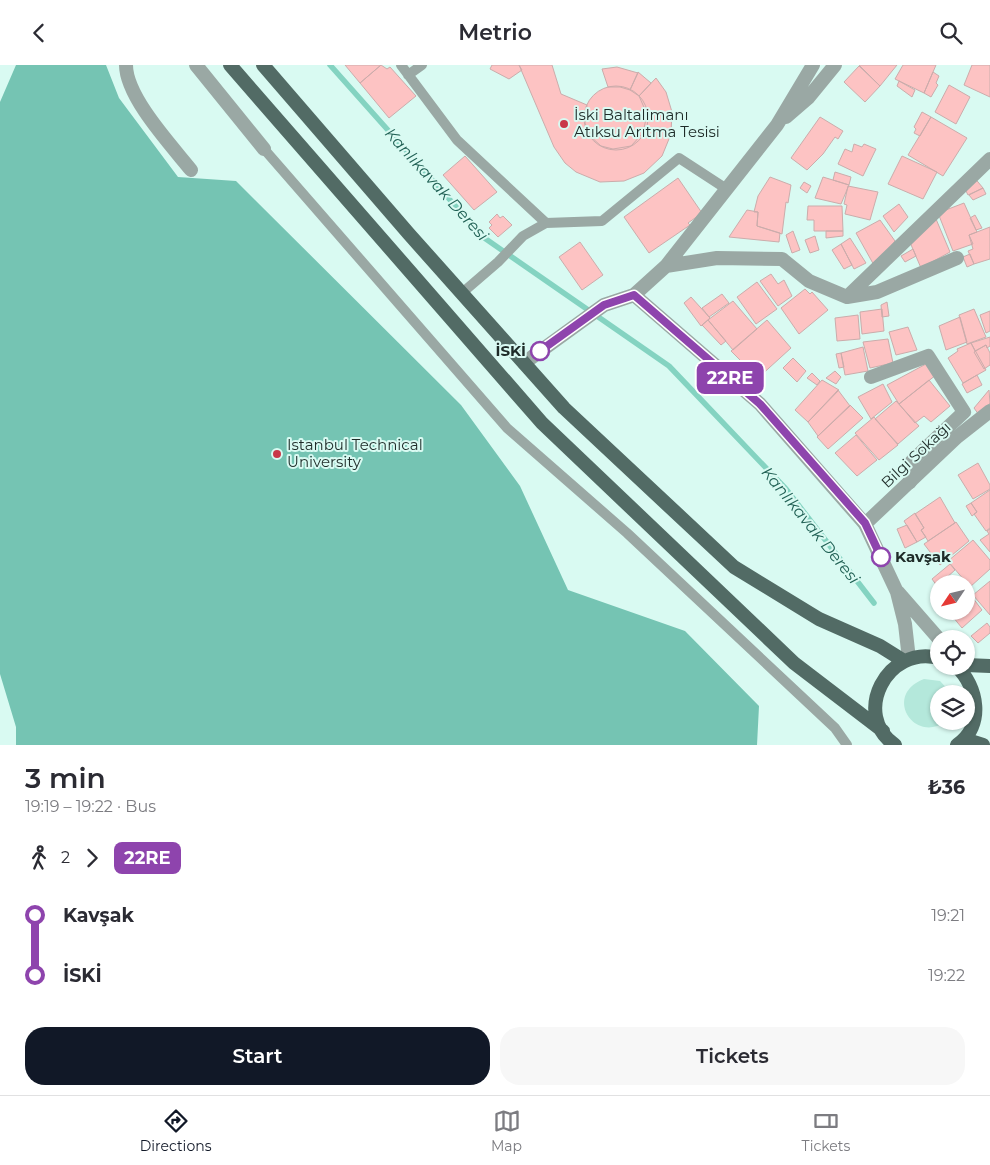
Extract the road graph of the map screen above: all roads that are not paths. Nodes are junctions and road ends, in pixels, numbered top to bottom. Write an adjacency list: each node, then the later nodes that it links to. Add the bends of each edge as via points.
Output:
1 (126, 65): 13 (street, via 126,73 149,119)
2 (196, 65): 11 (street)
3 (230, 65): 33 (main road, via 542,423 794,663)
4 (263, 65): 18 (main road)
5 (401, 65): 9 (lane)
6 (422, 65): 9 (lane)
7 (813, 65): 10 (street)
8 (835, 65): 10 (street, via 808,98)
9 (408, 75): 15 (lane, via 457,140)
10 (777, 125): 14 (street)
11 (264, 149): 36 (lane, via 507,428 634,539 835,728)
12 (990, 159): 20 (street)
13 (191, 170)
14 (725, 188): 15 (lane, via 679,158 602,221); 17 (street)
15 (546, 223): 18 (lane, via 523,236)
16 (957, 258): 20 (street, via 877,292)
17 (666, 266): 19 (street); 20 (street, via 717,258 782,259 809,281)
18 (462, 293): 21 (main road)
19 (634, 295): 21 (street, via 604,305); 25 (street, via 760,404)
20 (847, 297)
21 (524, 363): 29 (main road, via 564,408 734,567 819,619)
22 (872, 377): 24 (street, via 928,356 964,412 912,461)
23 (990, 411): 24 (street, Bilgi Sokağı)
24 (910, 482): 25 (street, Bilgi Sokağı)
25 (865, 523): 26 (street)
26 (897, 592): 27 (street); 29 (street, via 905,624)
27 (932, 630)
28 (930, 657): 29 (main road)
29 (906, 660): 33 (main road, via 886,675 876,697 878,720)
30 (975, 666): 31 (main road)
31 (990, 667)
32 (963, 675): 34 (main road, via 970,683 976,706 974,718)
33 (883, 731): 35 (main road)
34 (960, 743): 37 (main road)
35 (893, 744)
36 (847, 745)
37 (983, 745)

